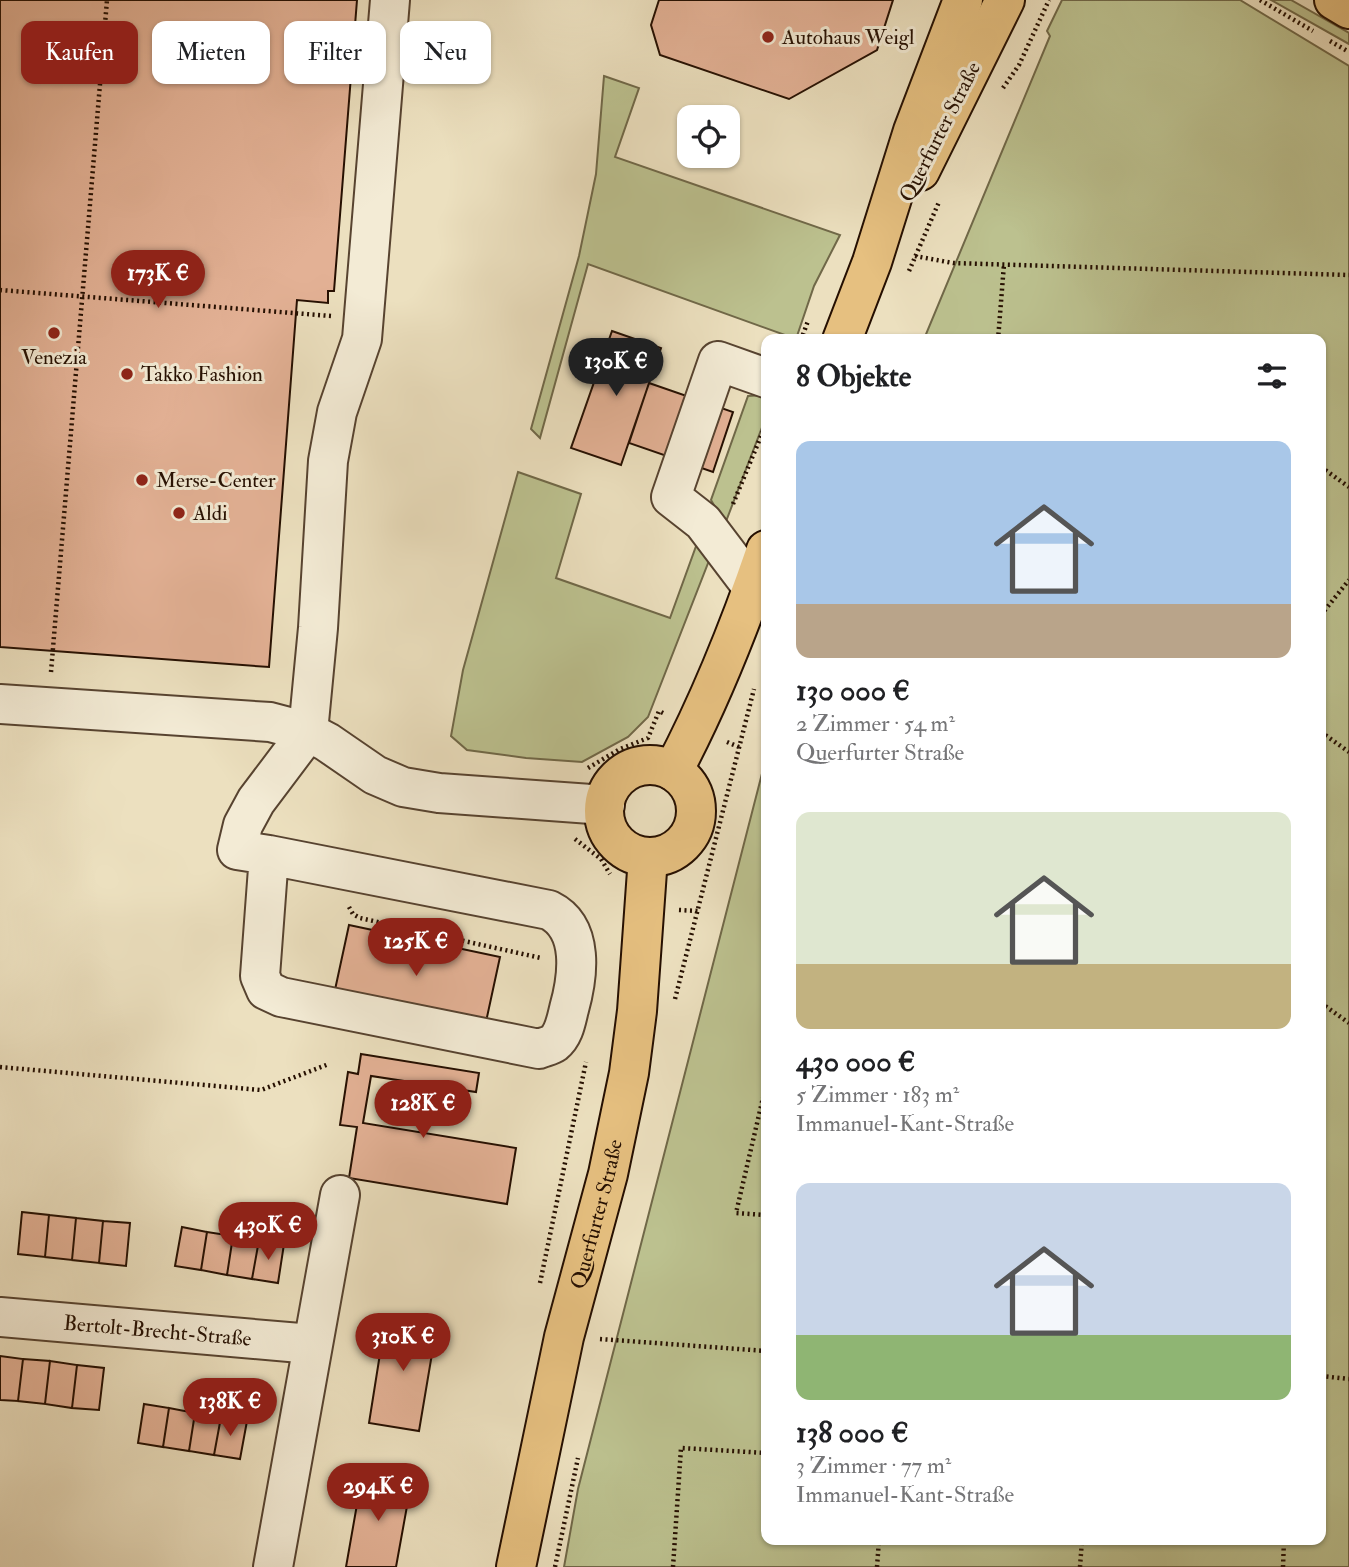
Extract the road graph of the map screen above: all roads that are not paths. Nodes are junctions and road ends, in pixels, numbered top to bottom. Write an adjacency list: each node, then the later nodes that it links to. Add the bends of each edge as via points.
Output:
1 (390, 0): 12 (street, via 362,339 337,412 328,461)
2 (962, 0): 6 (main road, Querfurter Straße, via 913,131)
3 (1005, 0): 6 (main road, Querfurter Straße)
4 (1334, 0): 5 (main road)
5 (1349, 9)
6 (872, 262): 7 (main road, Querfurter Straße)
7 (844, 334)
8 (761, 376): 10 (street, via 718,361 671,497 703,522)
9 (761, 565): 10 (main road)
10 (753, 588): 13 (main road, via 731,650)
11 (0, 704): 12 (street, via 270,722)
12 (308, 732): 14 (street, via 375,775 403,786 439,793); 15 (street, via 243,825 237,850)
13 (673, 771): 14 (main road, via 658,765 627,771 615,781); 16 (main road, via 691,791 696,818 684,842 671,852)
14 (605, 805): 16 (main road, via 606,826 614,840 625,850)
15 (269, 855): 15 (street, via 561,916 578,962 564,1031 553,1044 538,1049 281,997 266,990 260,976)
16 (648, 857): 21 (main road, Querfurter Straße, via 629,1073 608,1174 564,1337)
17 (340, 1195): 19 (street)
18 (0, 1317): 19 (street, Bertolt-Brecht-Straße)
19 (312, 1344): 20 (street)
20 (273, 1567)
21 (516, 1567)

